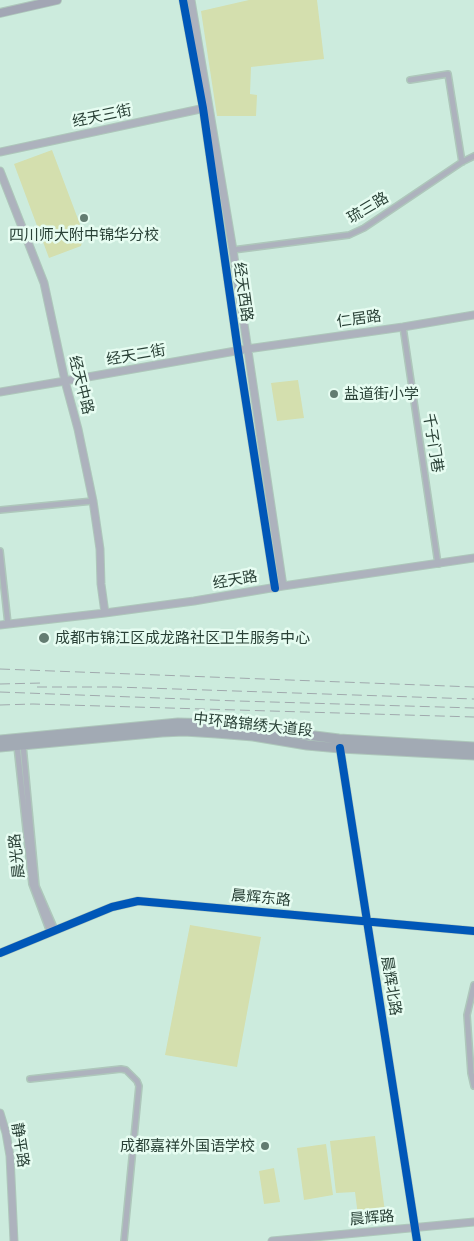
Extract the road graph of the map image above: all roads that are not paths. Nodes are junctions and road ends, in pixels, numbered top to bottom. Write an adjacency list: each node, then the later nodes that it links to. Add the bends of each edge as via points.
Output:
1 (57, 0): 4 (main road)
2 (184, 0): 6 (street, 经天西路)
3 (191, 0): 6 (street, 经天西路)
4 (0, 13)
5 (410, 80): 9 (street, via 448,74)
6 (206, 108): 7 (street, 经天三街); 11 (street, 经天西路); 15 (street, 经天西路)
7 (0, 152)
8 (474, 156): 9 (street, 琉三路)
9 (462, 162): 11 (street, 琉三路, via 349,235)
10 (0, 170): 16 (street, 经天中路, via 44,283)
11 (233, 250): 14 (street, 经天西路)
12 (474, 315): 13 (street, 仁居路)
13 (403, 327): 14 (street, 仁居路); 22 (street, 千子门巷)
14 (247, 349): 15 (street, 经天二街); 23 (street, 经天西路)
15 (238, 351): 16 (street, 经天二街); 24 (street, 经天西路)
16 (64, 382): 17 (street, 经天二街); 18 (street, 经天中路)
17 (0, 392)
18 (93, 501): 19 (street); 25 (street, 经天中路)
19 (0, 510)
20 (0, 550): 26 (street)
21 (474, 558): 22 (street, 经天路)
22 (438, 564): 23 (street, 经天路)
23 (283, 586): 24 (street, 经天路)
24 (275, 588): 25 (street, 经天路)
25 (105, 613): 26 (street, 经天路)
26 (4, 625)
27 (0, 740): 30 (main road, 中环路锦绣大道段, via 178,723 218,724 339,739)
28 (20, 745): 29 (main road, 中环路锦绣大道段); 31 (main road, 中环路锦绣大道段, via 184,731 244,735); 35 (street, 晨光路, via 32,884)
29 (0, 747)
30 (474, 747)
31 (340, 748): 32 (main road, 中环路锦绣大道段); 33 (street, 晨辉北路)
32 (474, 755)
33 (366, 922): 34 (street, 晨辉东路); 35 (street, 晨辉东路, via 138,901 112,906); 42 (street, 晨辉北路)
34 (474, 930)
35 (53, 931): 36 (street, 晨辉东路)
36 (0, 953)
37 (474, 985): 39 (street, via 467,1015)
38 (30, 1079): 44 (street, via 121,1069 137,1081)
39 (474, 1086)
40 (0, 1113): 43 (street, 静平路, via 10,1156)
41 (474, 1222): 42 (street, 晨辉路)
42 (415, 1228): 45 (street, 晨辉路); 46 (street, 晨辉北路)
43 (14, 1241)
44 (124, 1241)
45 (272, 1241)
46 (417, 1241)

